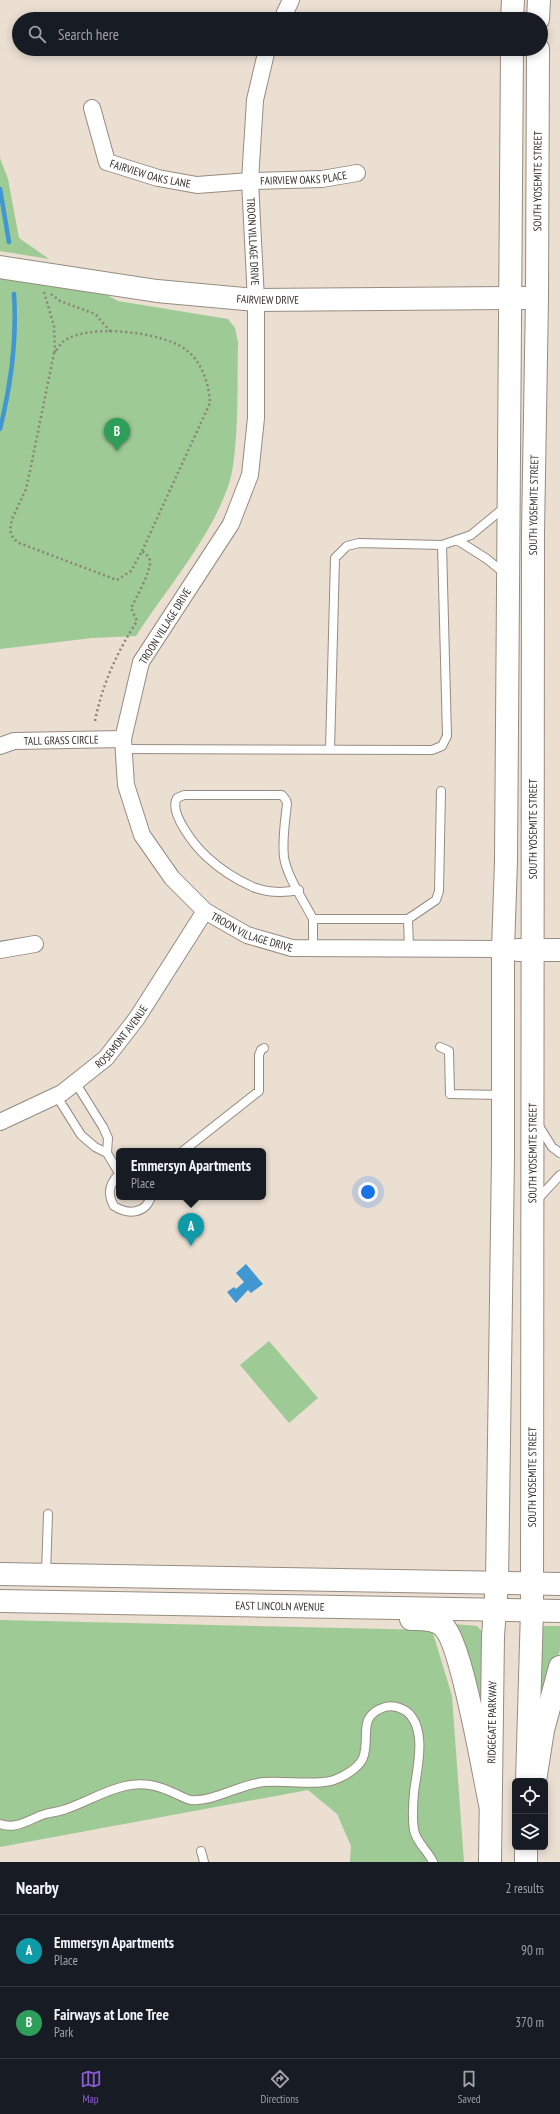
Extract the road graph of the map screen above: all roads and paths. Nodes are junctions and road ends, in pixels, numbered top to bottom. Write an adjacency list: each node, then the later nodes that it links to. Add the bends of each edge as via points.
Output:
1 (291, 0): 4 (street)
2 (512, 0): 5 (main road)
3 (539, 0): 6 (main road)
4 (285, 12)
5 (512, 12)
6 (538, 12)
7 (265, 56): 12 (street, TROON VILLAGE DRIVE, via 254,100)
8 (512, 56): 15 (main road)
9 (538, 56): 14 (main road, SOUTH YOSEMITE STREET)
10 (92, 108): 12 (street, FAIRVIEW OAKS LANE, via 107,162 158,178 197,186)
11 (357, 173): 12 (street, FAIRVIEW OAKS PLACE, via 322,179)
12 (250, 181): 16 (street, TROON VILLAGE DRIVE)
13 (0, 267): 16 (main road, FAIRVIEW DRIVE, via 157,291)
14 (537, 298): 15 (main road, FAIRVIEW DRIVE); 38 (main road, SOUTH YOSEMITE STREET, via 533,532)
15 (511, 299): 16 (main road, FAIRVIEW DRIVE); 19 (main road)
16 (256, 300): 25 (street, TROON VILLAGE DRIVE, via 256,418 250,475 231,524 141,662)
17 (111, 332): 18 (path, via 78,335 64,341); 18 (path, via 95,314 60,301 42,288 54,326); 22 (path, via 149,334 161,337 186,350 203,370 210,391 210,403)
18 (54, 353): 22 (path, via 26,489 12,519 10,530 13,538 19,543 117,580 132,571)
19 (508, 504): 20 (lane, via 481,529 471,536); 23 (main road)
20 (457, 540): 21 (lane); 23 (lane, via 487,559)
21 (442, 545): 27 (lane, via 359,543 347,546 335,558); 27 (lane, via 447,736 442,746 432,750)
22 (142, 551): 24 (path, via 148,555 150,562 132,608 137,621 106,680)
23 (507, 576): 37 (main road, via 506,861)
24 (95, 721)
25 (123, 744): 26 (street, TALL GRASS CIRCLE, via 14,741); 27 (lane); 30 (street, TROON VILLAGE DRIVE, via 126,785 142,835 172,878)
26 (0, 746)
27 (330, 750)
28 (441, 790): 31 (lane, via 439,891 436,900)
29 (299, 890): 29 (lane, via 284,858 287,804 282,795 184,795 177,798 174,808 176,815 192,840 207,857 229,874 253,887 271,892); 32 (lane)
30 (205, 911): 34 (street, TROON VILLAGE DRIVE, via 247,935 292,948); 42 (street, ROSEMONT AVENUE, via 137,1018 106,1058)
31 (408, 918): 32 (lane); 35 (lane)
32 (313, 919): 34 (lane)
33 (35, 944): 36 (street)
34 (313, 948): 35 (street, TROON VILLAGE DRIVE)
35 (409, 949): 37 (street, TROON VILLAGE DRIVE)
36 (0, 950)
37 (503, 950): 38 (main road); 44 (main road)
38 (533, 950): 39 (main road); 45 (main road, SOUTH YOSEMITE STREET)
39 (560, 950)
40 (440, 1046): 44 (lane, via 449,1051 450,1094)
41 (264, 1048): 47 (lane, via 260,1050 259,1055 259,1091)
42 (75, 1082): 43 (street, ROSEMONT AVENUE); 48 (lane, via 106,1132)
43 (56, 1095): 46 (street, ROSEMONT AVENUE); 48 (lane, via 81,1135 94,1147)
44 (503, 1095): 58 (main road)
45 (533, 1108): 49 (lane, via 540,1132); 54 (main road, SOUTH YOSEMITE STREET)
46 (0, 1122)
47 (187, 1148)
48 (107, 1153): 50 (lane)
49 (560, 1153)
50 (116, 1168)
51 (560, 1175): 54 (lane, via 534,1203)
52 (116, 1177): 53 (lane, via 110,1185 109,1192 114,1206 127,1213 140,1210)
53 (149, 1200)
54 (532, 1210): 59 (main road, SOUTH YOSEMITE STREET)
55 (48, 1514): 57 (lane)
56 (0, 1574): 57 (main road)
57 (46, 1575): 58 (main road)
58 (497, 1583): 59 (main road); 63 (main road, RIDGEGATE PARKWAY)
59 (531, 1584): 60 (main road); 64 (main road, SOUTH YOSEMITE STREET)
60 (560, 1584)
61 (0, 1601): 62 (main road, EAST LINCOLN AVENUE)
62 (216, 1605): 63 (main road, EAST LINCOLN AVENUE); 69 (main road, via 249,1617 425,1620 443,1625 453,1639)
63 (495, 1610): 64 (main road, EAST LINCOLN AVENUE); 69 (main road, RIDGEGATE PARKWAY)
64 (532, 1610): 65 (main road, EAST LINCOLN AVENUE); 67 (main road)
65 (560, 1611)
66 (560, 1667): 68 (main road, via 543,1730)
67 (527, 1778)
68 (535, 1778)
69 (490, 1804): 75 (main road, RIDGEGATE PARKWAY)
70 (0, 1824): 74 (lane, via 15,1827 45,1814 65,1810 108,1790 141,1784 158,1786 190,1800 205,1799 247,1784 332,1781 348,1773 363,1758 365,1727 370,1717 380,1709 390,1706 406,1711 413,1719 417,1730 420,1761 413,1799 414,1829 415,1837)
71 (526, 1850): 76 (main road)
72 (201, 1851): 73 (lane)
73 (204, 1862)
74 (433, 1862)
75 (490, 1862)
76 (526, 1862)

